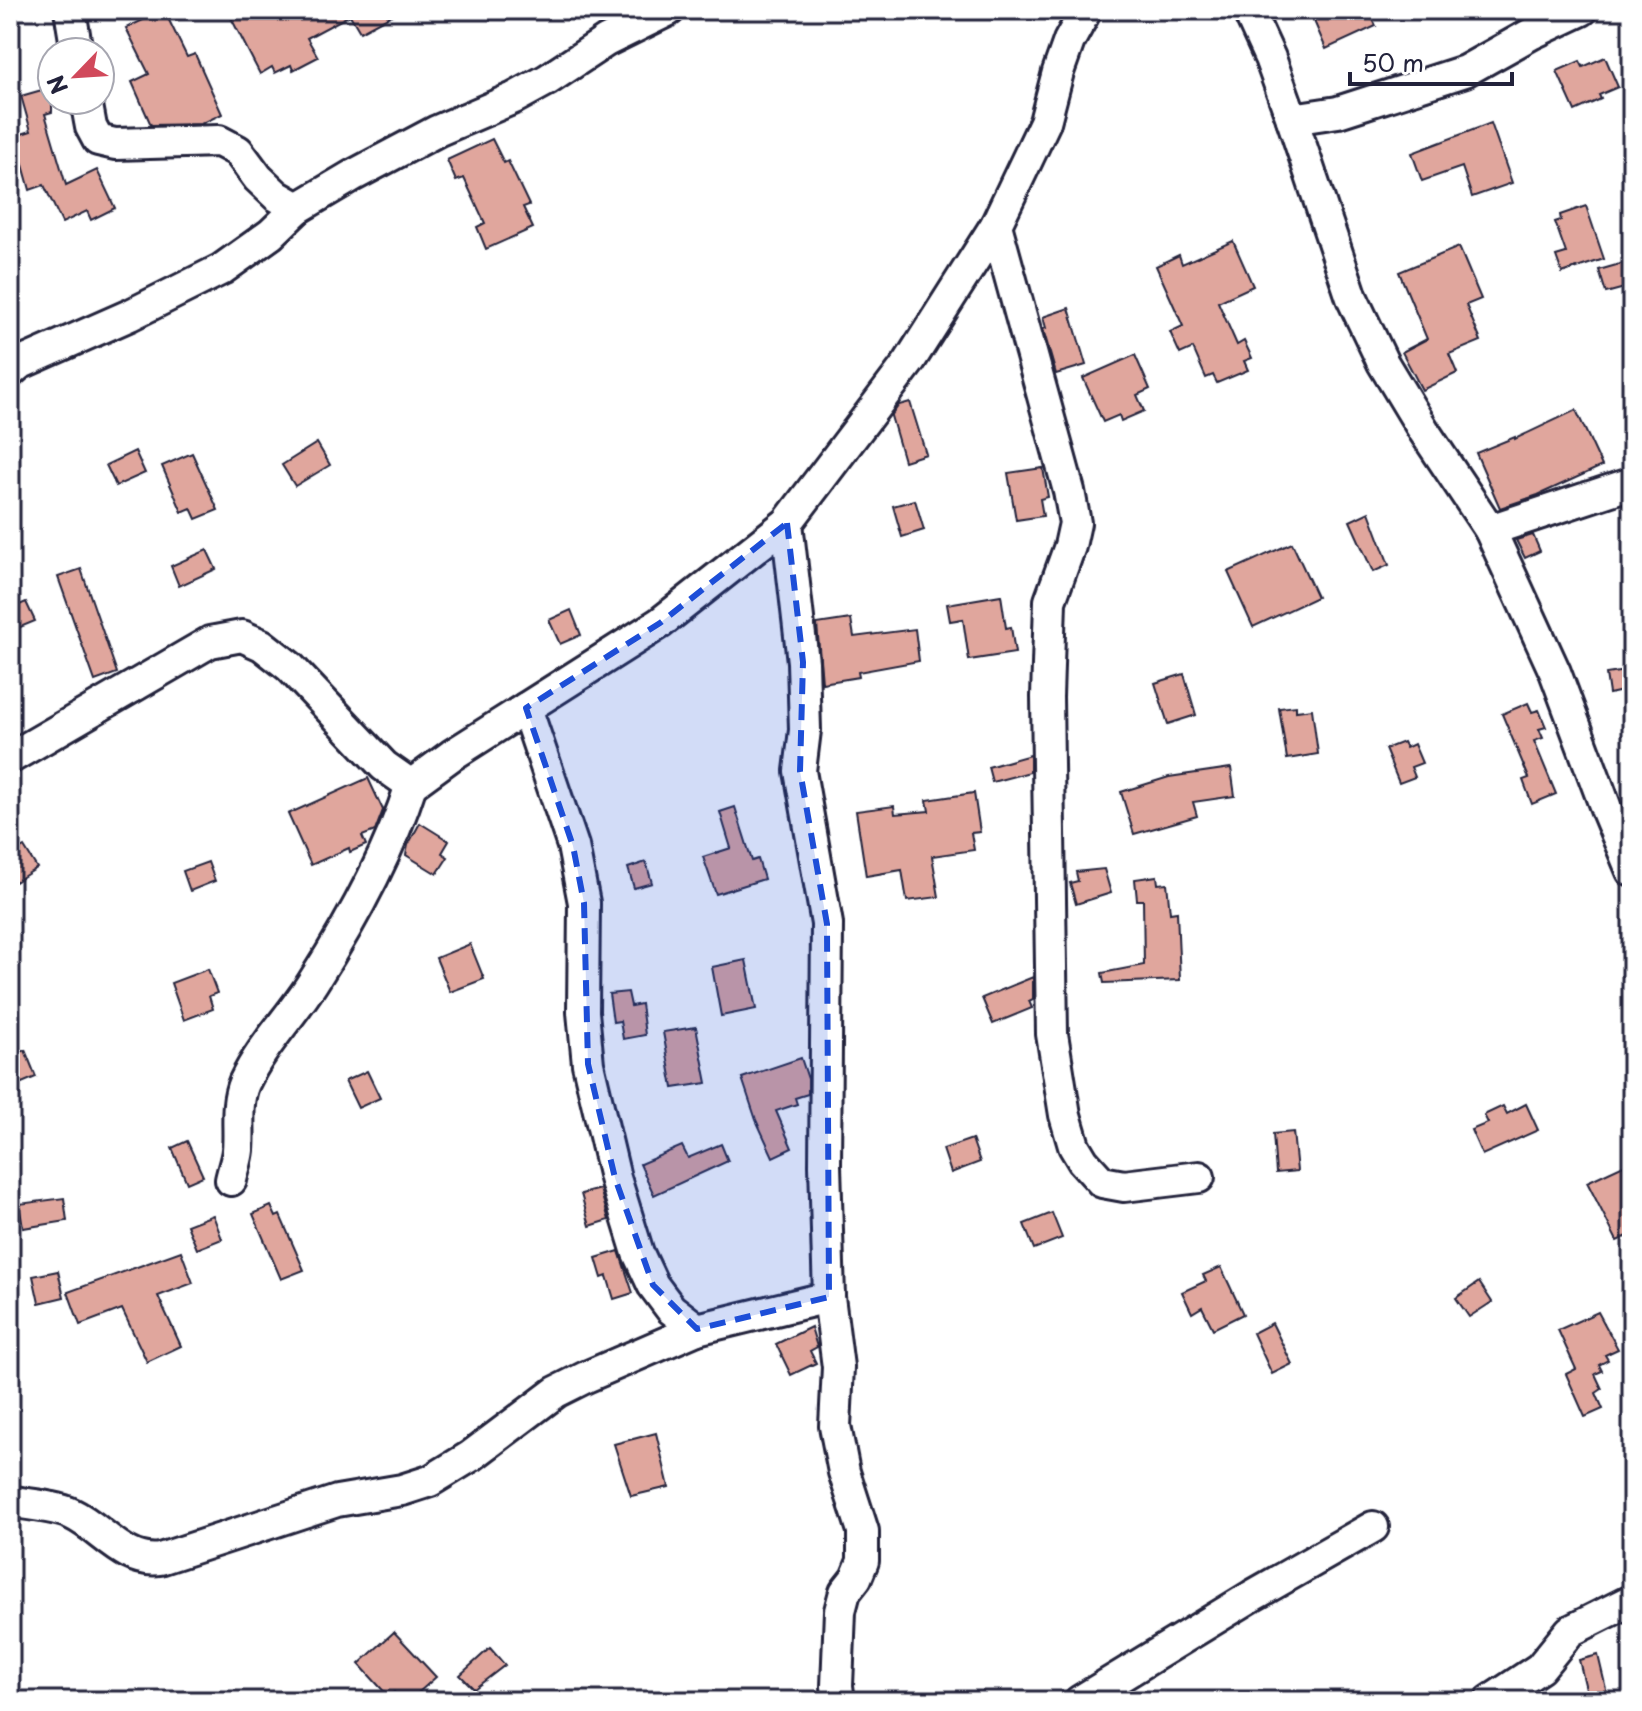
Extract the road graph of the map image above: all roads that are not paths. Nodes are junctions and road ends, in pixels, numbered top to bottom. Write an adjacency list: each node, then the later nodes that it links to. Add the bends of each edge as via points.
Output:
1 (70, 10): 6 (street)
2 (669, 10): 9 (street, via 606,41 514,98 425,137)
3 (1086, 10): 10 (street, via 1069,41 1045,122)
4 (1248, 10): 8 (street)
5 (1582, 10): 8 (street, via 1465,71 1338,112)
6 (74, 36)
7 (89, 116): 9 (street, via 98,140 115,144 219,141 238,151 258,178)
8 (1292, 119): 14 (street, via 1352,298 1377,350)
9 (298, 208): 11 (street, via 222,269)
10 (996, 225): 13 (street, via 909,362); 19 (street, via 1075,523 1050,601 1047,697 1052,1034 1065,1115 1074,1146 1102,1182 1124,1186)
11 (10, 372)
12 (1632, 483): 14 (street)
13 (787, 523): 15 (street, via 660,623); 21 (street, via 803,662 800,771 827,924)
14 (1490, 530): 18 (street, via 1555,672)
15 (526, 708): 17 (street); 22 (street, via 573,846 584,903 588,1064 615,1178 653,1285 671,1309)
16 (10, 758): 17 (street, via 191,651 242,636 290,667 384,766)
17 (411, 785): 20 (street, via 398,827 358,906 243,1086)
18 (1632, 871)
19 (1199, 1177)
20 (231, 1180)
21 (829, 1297): 22 (street); 26 (street, via 838,1367 836,1442 863,1531 863,1561 840,1611)
22 (697, 1329): 23 (street, via 556,1392 430,1481 337,1501 160,1559 133,1557 70,1513)
23 (10, 1501)
24 (1373, 1527): 27 (street)
25 (1632, 1600): 28 (street, via 1570,1631 1540,1668)
26 (839, 1701)
27 (1080, 1701)
28 (1490, 1701)

